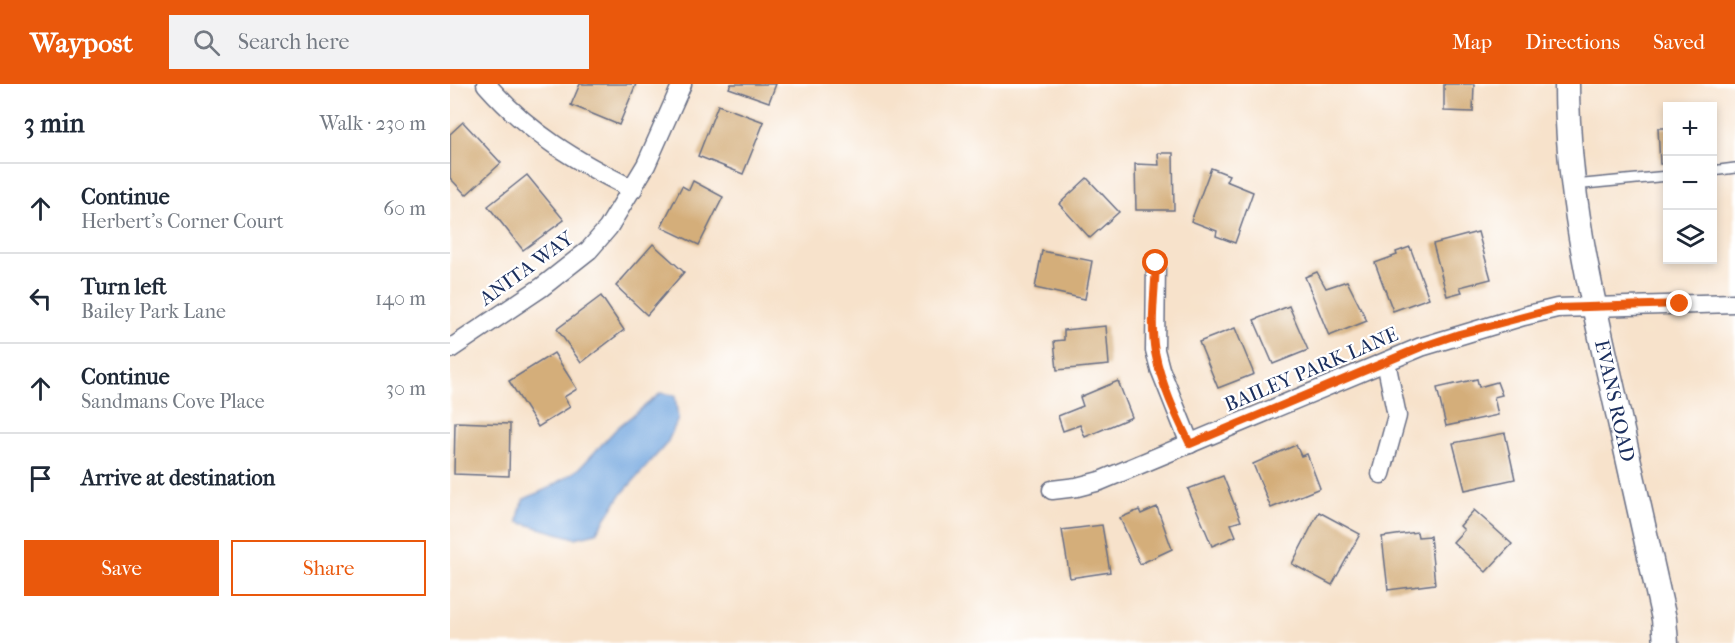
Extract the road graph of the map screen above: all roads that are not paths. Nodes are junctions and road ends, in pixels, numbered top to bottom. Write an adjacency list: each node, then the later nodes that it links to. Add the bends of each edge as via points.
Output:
1 (486, 84): 8 (street, via 507,108 555,147)
2 (682, 84): 8 (street, ANITA WAY)
3 (1567, 84): 7 (main road, EVANS ROAD)
4 (1735, 168): 5 (lane)
5 (1717, 170)
6 (1663, 176): 7 (lane)
7 (1574, 184): 11 (main road, EVANS ROAD)
8 (633, 189): 12 (street, ANITA WAY, via 608,228 572,265)
9 (1156, 263): 14 (street, via 1155,351)
10 (1735, 303): 11 (street, BAILEY PARK LANE)
11 (1593, 306): 13 (street, BAILEY PARK LANE, via 1557,308 1524,316 1421,347); 17 (main road, EVANS ROAD, via 1664,619)
12 (450, 349)
13 (1386, 362): 14 (street, BAILEY PARK LANE); 15 (street, via 1397,416)
14 (1190, 444): 16 (street, BAILEY PARK LANE, via 1100,481)
15 (1381, 474)
16 (1052, 490)
17 (1666, 643)

